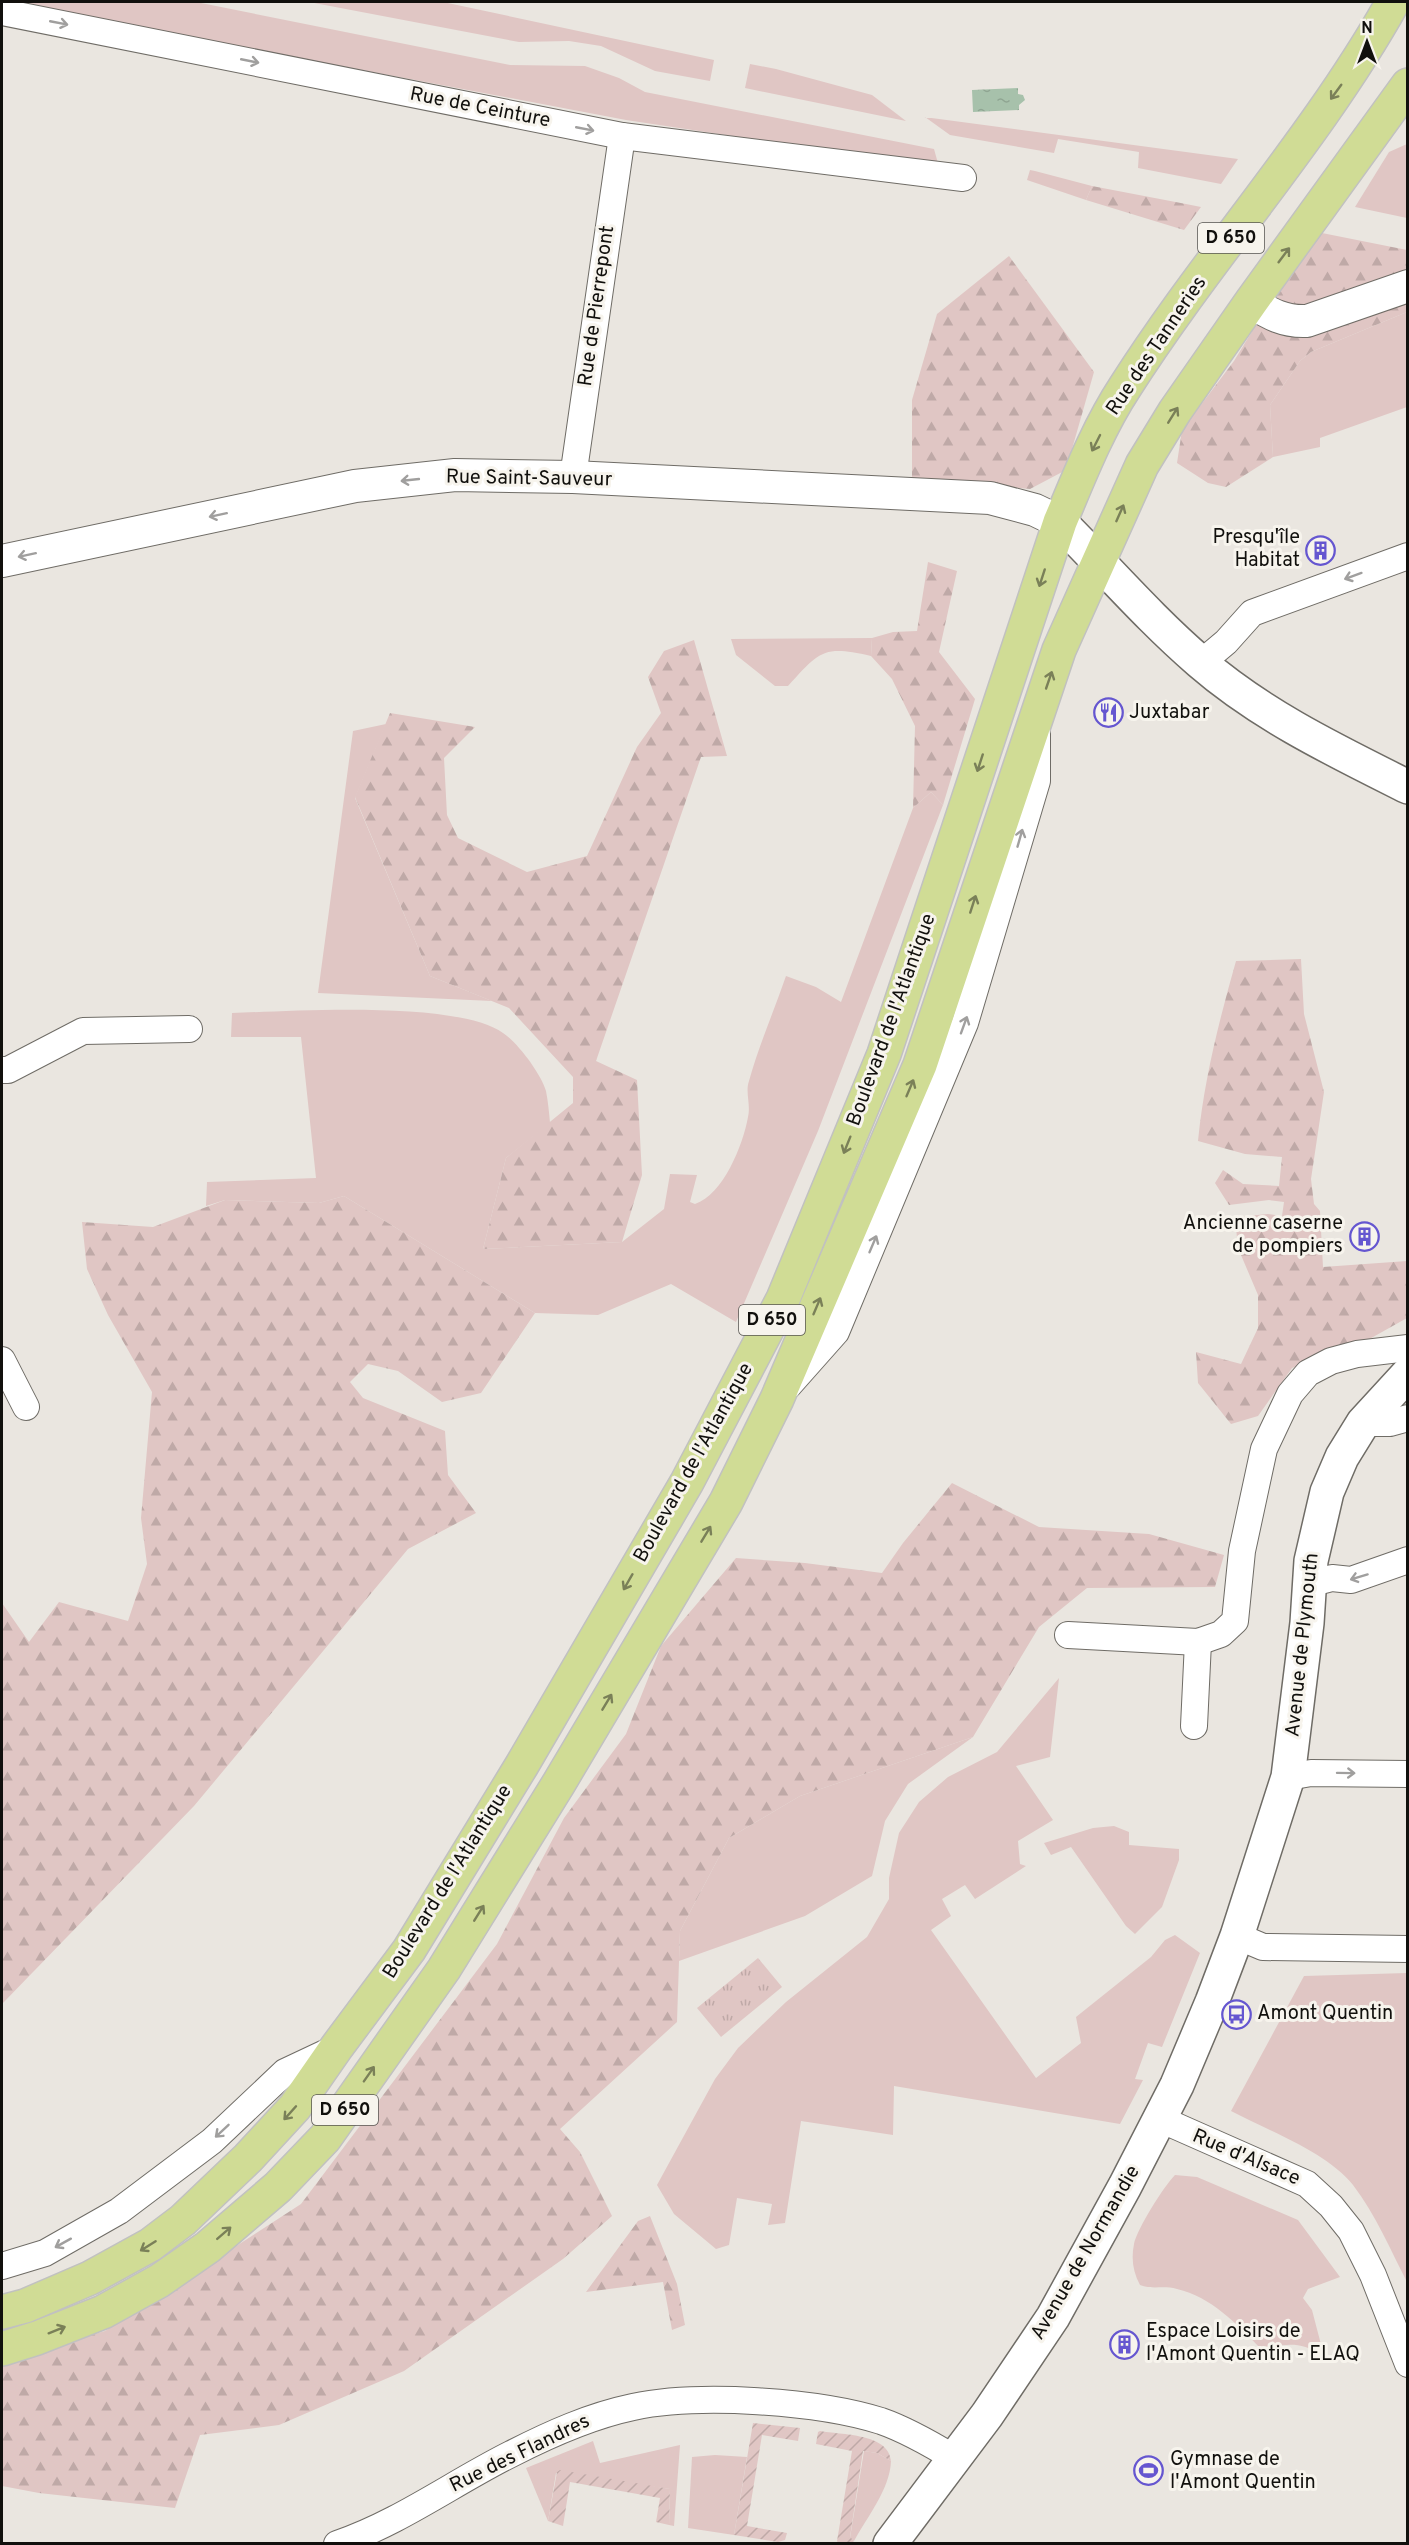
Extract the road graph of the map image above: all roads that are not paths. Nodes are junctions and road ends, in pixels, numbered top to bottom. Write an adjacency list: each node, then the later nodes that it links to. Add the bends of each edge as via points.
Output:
1 (1393, 2): 9 (main road, Rue des Tanneries / D 650, one-way to 9, via 1352,71 1123,389)
2 (2, 12): 4 (street, Rue de Ceinture, one-way to 4)
3 (1407, 85): 7 (main road, D 650, one-way to 3)
4 (622, 136): 5 (street, Rue de Ceinture); 8 (street, Rue de Pierrepont)
5 (963, 178)
6 (1407, 286): 7 (street, via 1307,321 1277,318)
7 (1251, 302): 12 (main road, D 650, one-way to 7, via 1142,465)
8 (573, 477): 9 (street, Rue Saint-Sauveur, via 990,498 1035,510); 11 (street, Rue Saint-Sauveur, one-way to 11, via 455,475 355,486)
9 (1060, 522): 12 (main road); 32 (main road, Boulevard de l'Atlantique / D 650, one-way to 32, via 884,1054 783,1299 687,1482 522,1765 409,1950)
10 (1407, 556): 13 (street, one-way to 13, via 1252,613)
11 (2, 561)
12 (1099, 561): 13 (main road); 36 (main road, Boulevard de l'Atlantique / D 650, one-way to 12, via 103,2312 159,2281 207,2247 278,2187 325,2138 444,1969 559,1783 726,1502 777,1399 920,1065 1059,650)
13 (1201, 663): 14 (main road, via 1279,719)
14 (1406, 782)
15 (189, 1029): 16 (street, via 83,1031)
16 (2, 1070)
17 (1407, 1348): 26 (street, via 1331,1361 1308,1373 1290,1394 1264,1449 1242,1551 1234,1621 1221,1634)
18 (2, 1360): 20 (street)
19 (1407, 1374): 22 (main road, Avenue de Plymouth)
20 (26, 1407)
21 (1407, 1418): 22 (street, via 1390,1423)
22 (1363, 1423): 24 (main road, Avenue de Plymouth, via 1327,1492 1315,1535)
23 (1407, 1560): 24 (street, one-way to 24, via 1352,1580 1332,1578)
24 (1309, 1584): 29 (main road, Avenue de Plymouth)
25 (1068, 1635): 26 (street)
26 (1198, 1642): 27 (street)
27 (1194, 1726)
28 (1407, 1774): 29 (street, one-way to 28, via 1311,1773)
29 (1288, 1777): 30 (main road, Avenue de Plymouth)
30 (1237, 1936): 31 (street, via 1263,1947); 33 (main road, Avenue de Normandie)
31 (1407, 1949)
32 (336, 2048): 34 (street, Boulevard de l'Atlantique, one-way to 34, via 285,2072 212,2141 119,2211 45,2253); 35 (main road, Boulevard de l'Atlantique / D 650, one-way to 35, via 295,2107 183,2220 150,2246 90,2278)
33 (1160, 2119): 37 (street, Rue d'Alsace, via 1307,2184 1331,2206 1351,2231 1373,2275); 38 (main road, Avenue de Normandie, via 1053,2318)
34 (2, 2266)
35 (2, 2312)
36 (2, 2349)
37 (1407, 2364)
38 (954, 2458): 39 (street, Rue des Flandres, via 907,2431 846,2413 737,2401 653,2403 610,2412 556,2432); 40 (main road, Avenue de Normandie)
39 (337, 2544)
40 (890, 2544)

